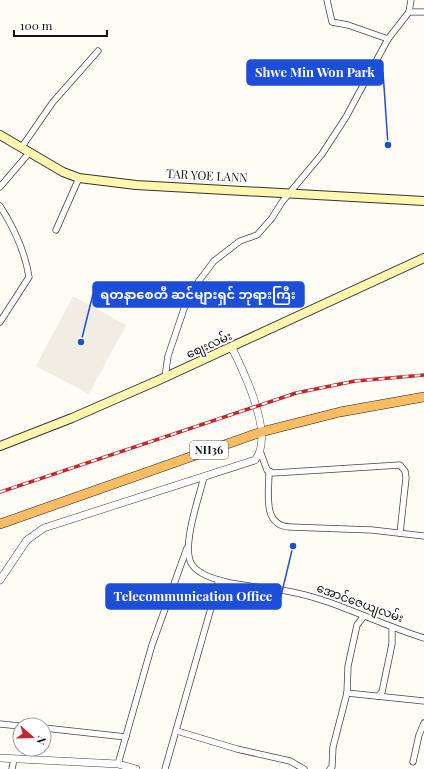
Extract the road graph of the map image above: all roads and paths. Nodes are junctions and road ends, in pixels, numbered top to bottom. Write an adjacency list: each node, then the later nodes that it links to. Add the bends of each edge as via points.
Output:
1 (327, 0): 5 (street, via 332,22 348,24)
2 (411, 0): 3 (street)
3 (409, 12): 4 (street); 5 (street)
4 (424, 12)
5 (388, 39): 12 (street, via 346,117 322,154)
6 (98, 51): 8 (street, via 52,102)
7 (0, 135): 8 (main road, TAR YOE LANN)
8 (21, 148): 9 (main road, TAR YOE LANN)
9 (29, 153): 10 (main road, TAR YOE LANN); 11 (street)
10 (79, 178): 12 (main road, TAR YOE LANN, via 136,185); 15 (street)
11 (0, 187)
12 (290, 192): 13 (main road, TAR YOE LANN); 19 (street, via 257,235 228,249 196,283 184,306 168,356)
13 (424, 201)
14 (0, 206): 17 (street, via 12,225 24,254 29,277)
15 (56, 230)
16 (424, 258): 18 (main road, စျေးလမ်း)
17 (0, 322)
18 (232, 348): 19 (main road, စျေးလမ်း); 21 (street, via 249,383)
19 (165, 377): 22 (main road, စျေးလမ်း)
20 (424, 397): 21 (highway, NH36, via 340,412)
21 (261, 432): 23 (street); 26 (highway, NH36)
22 (0, 446)
23 (260, 451): 24 (street); 25 (street, via 255,460)
24 (269, 472): 27 (street, via 269,510 278,525); 27 (street, via 278,474 400,465 405,471 406,478)
25 (204, 477): 29 (street, အောင်ဇေယျလမ်း); 30 (street, via 44,528 27,540)
26 (0, 524)
27 (400, 533): 28 (street)
28 (424, 536)
29 (188, 548): 31 (street, အောင်ဇေယျလမ်း, via 190,562 195,570); 43 (street, via 152,645)
30 (0, 580)
31 (219, 580): 32 (street, အောင်ဇေယျလမ်း, via 252,588 280,590 320,598); 42 (street)
32 (364, 616): 33 (street, အောင်ဇေယျလမ်း); 35 (street, via 357,625 348,666)
33 (392, 627): 34 (street, အောင်ဇေယျလမ်း); 36 (street, via 392,644 382,692)
34 (424, 638)
35 (347, 693): 36 (street); 52 (street, via 332,747)
36 (378, 696): 37 (street)
37 (424, 701)
38 (424, 723): 46 (street, via 418,735)
39 (0, 724): 40 (street)
40 (12, 725)
41 (52, 729): 43 (street)
42 (176, 731): 50 (street); 51 (street, via 290,761)
43 (126, 736): 47 (street)
44 (0, 758): 45 (street)
45 (14, 759): 47 (street); 48 (street)
46 (413, 762)
47 (118, 764): 49 (street)
48 (12, 769)
49 (135, 769)
50 (164, 769)
51 (304, 769)
52 (330, 769)

